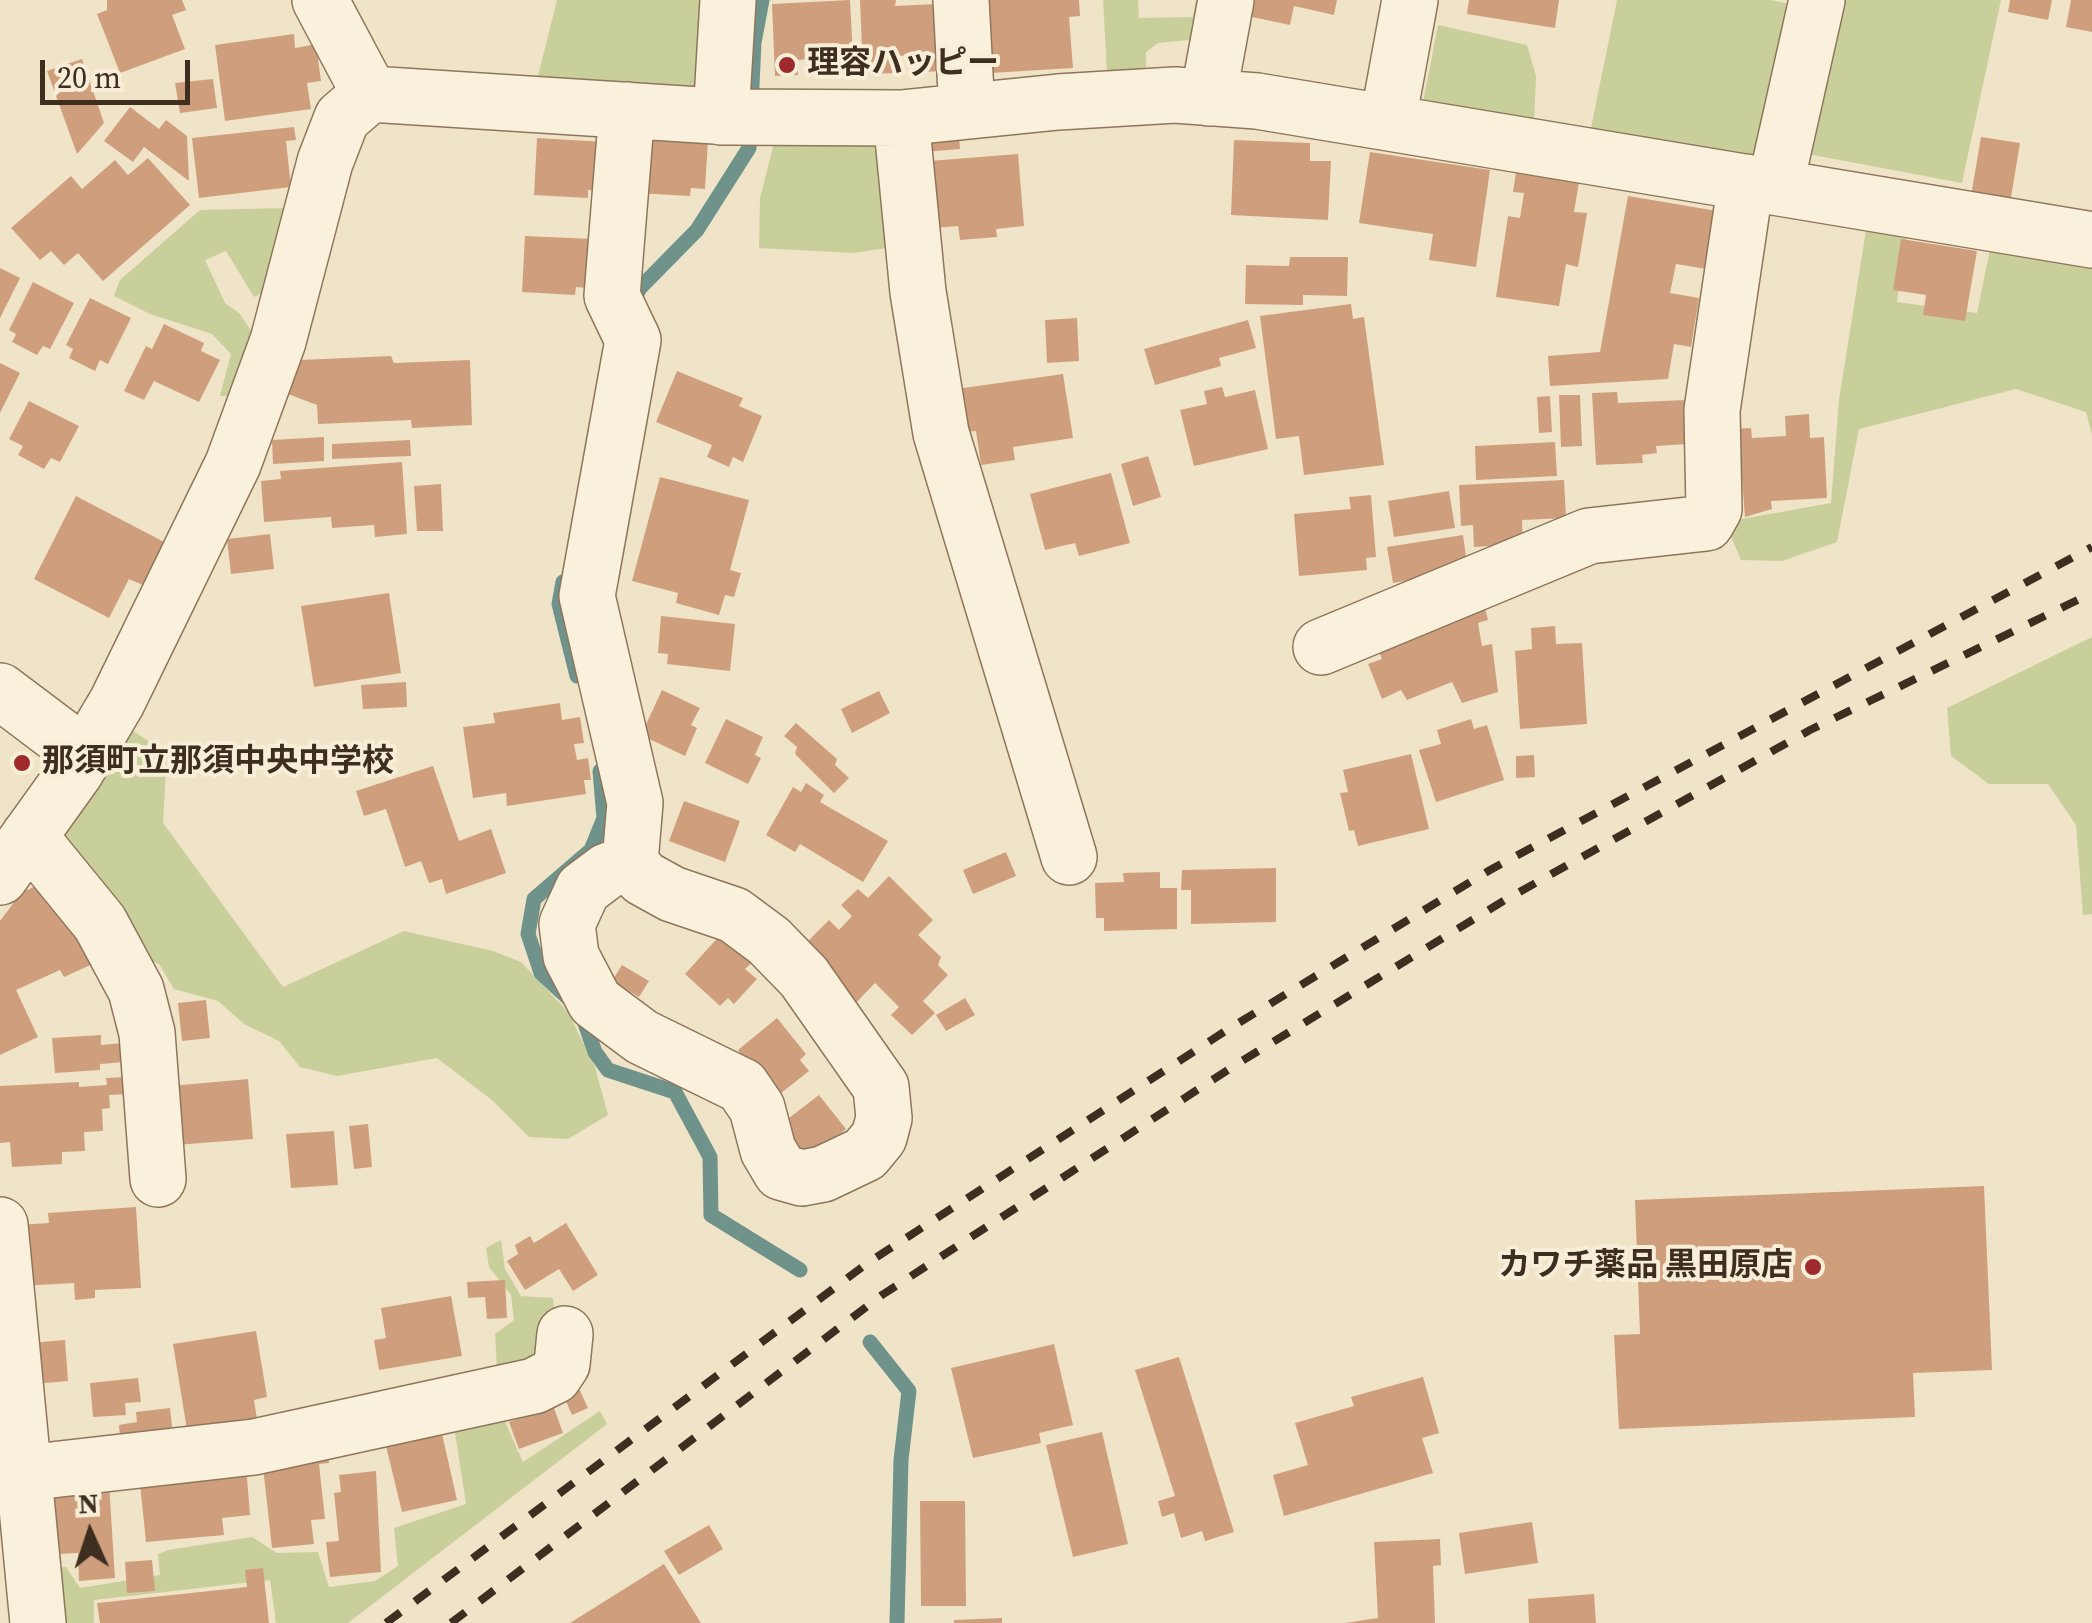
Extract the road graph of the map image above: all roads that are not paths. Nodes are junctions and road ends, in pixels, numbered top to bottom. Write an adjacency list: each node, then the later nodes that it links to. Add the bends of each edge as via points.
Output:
1 (320, 0): 7 (street)
2 (728, 0): 11 (street)
3 (960, 0): 10 (street)
4 (1226, 0): 8 (street)
5 (1410, 0): 13 (street)
6 (1817, 0): 14 (street)
7 (370, 94): 9 (street); 18 (street, via 342,118 278,341 233,464)
8 (1208, 98): 10 (street); 13 (street)
9 (627, 110): 11 (street); 21 (street, via 612,296 633,340 586,596 636,803)
10 (968, 111): 12 (street)
11 (721, 117): 12 (street)
12 (901, 118): 20 (street, via 918,292 941,433)
13 (1388, 120): 14 (street)
14 (1760, 184): 15 (street); 16 (street, via 1712,410 1714,509 1706,523 1589,536)
15 (2092, 240)
16 (1320, 647)
17 (0, 691): 18 (street)
18 (86, 755): 19 (street)
19 (14, 856): 22 (street, via 100,923 136,990)
20 (1069, 857)
21 (630, 862): 21 (street, via 672,894 734,915 804,977 882,1087 884,1118 865,1154 802,1178 781,1172 742,1086 642,1037 595,1002 571,956 567,924 583,889)
22 (158, 1179)
23 (0, 1225): 25 (street)
24 (565, 1334): 25 (street, via 554,1376 516,1390 254,1447)
25 (25, 1473): 26 (street)
26 (38, 1623)

